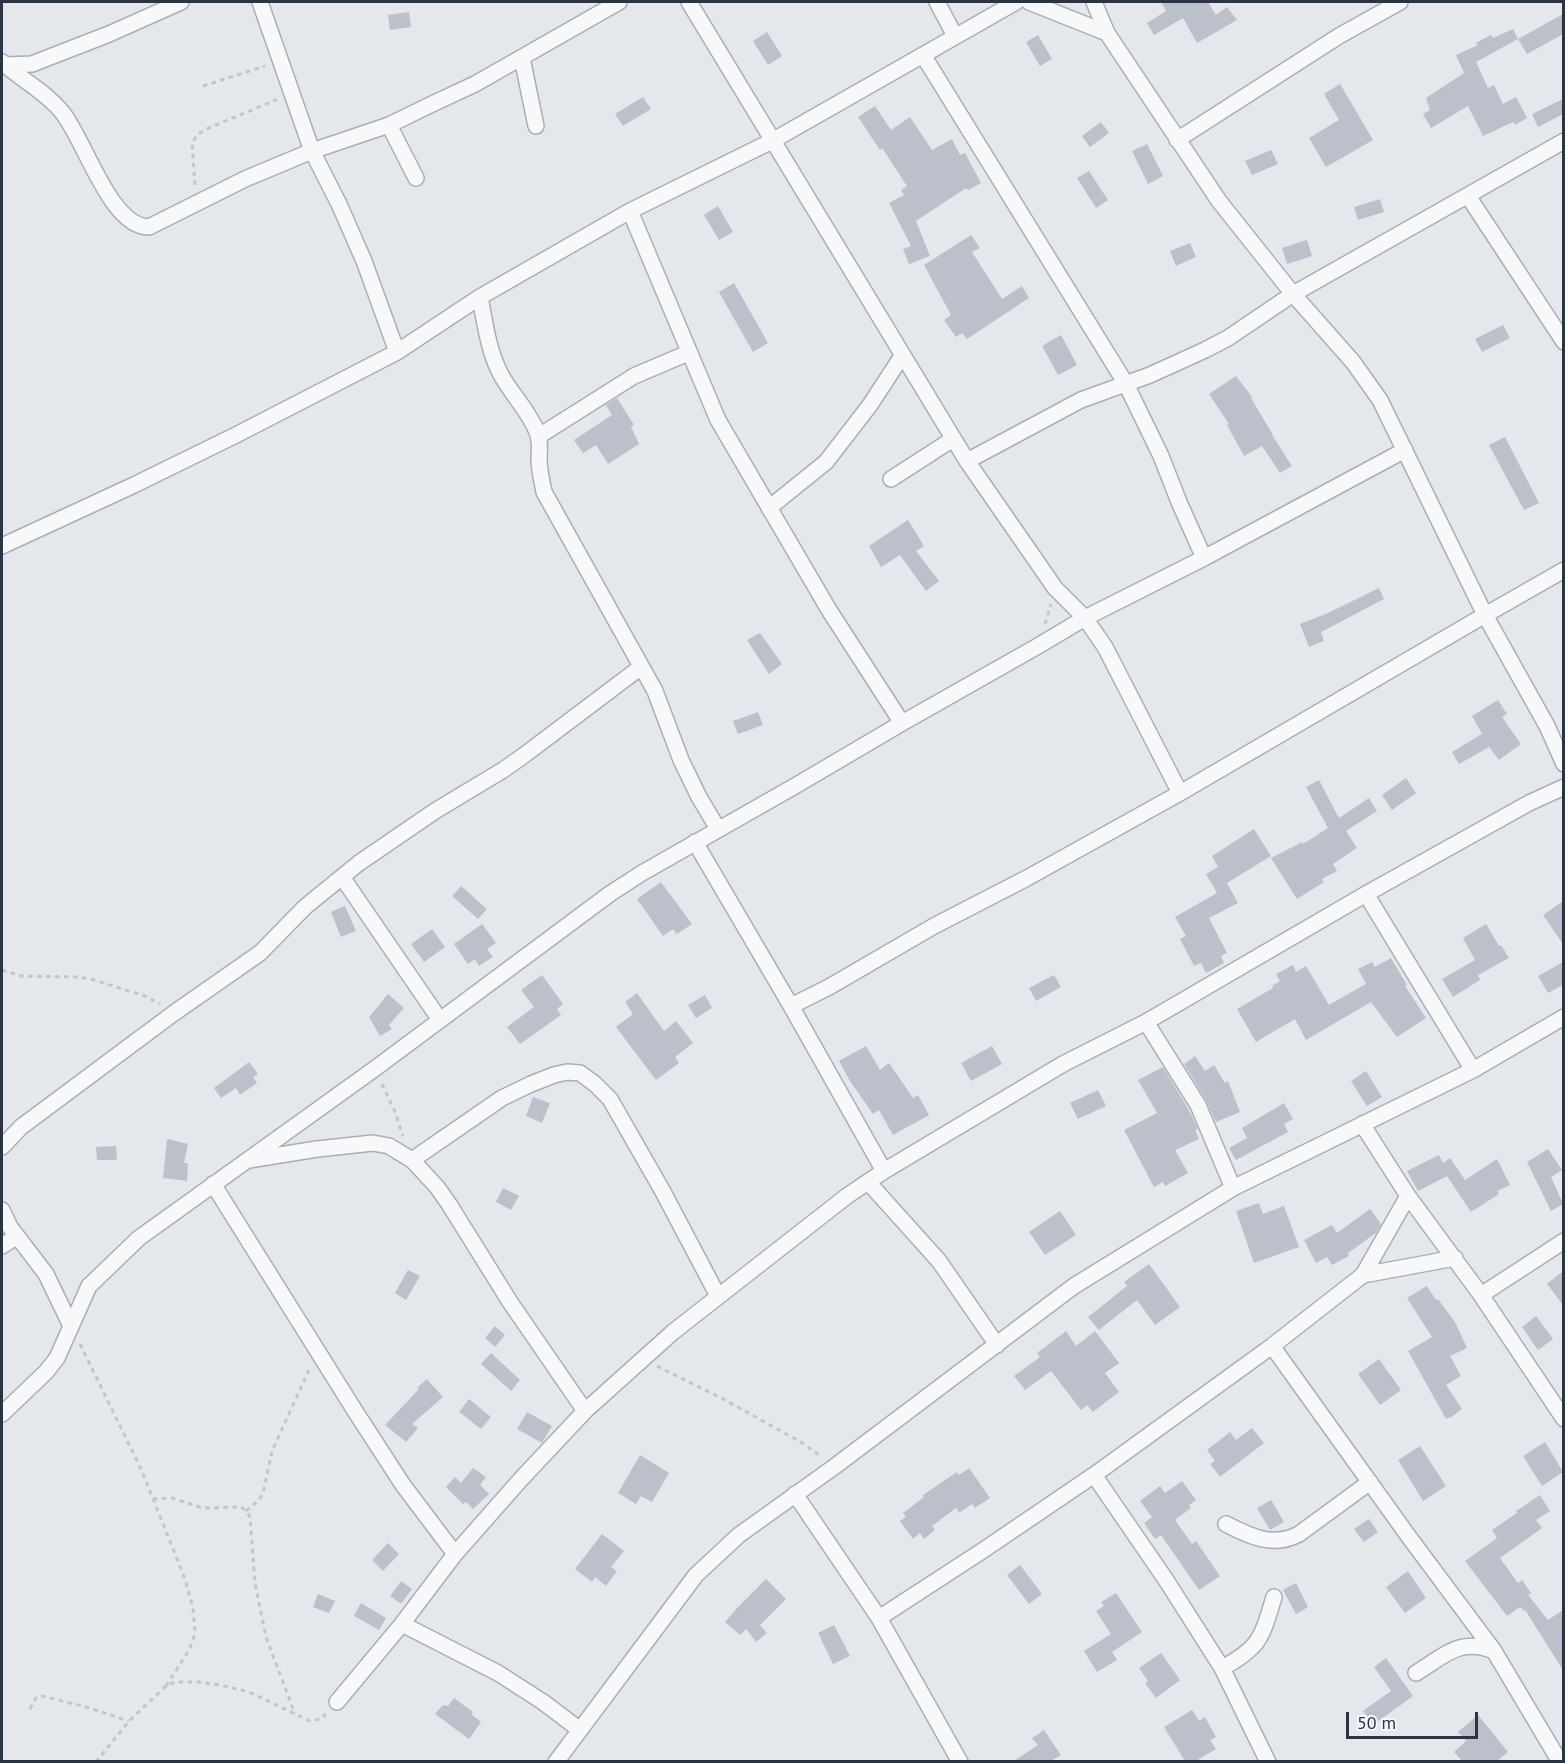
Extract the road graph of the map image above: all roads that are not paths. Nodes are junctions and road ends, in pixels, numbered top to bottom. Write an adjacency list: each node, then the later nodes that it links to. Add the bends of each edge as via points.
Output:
1 (181, 2): 14 (street, via 32,64)
2 (260, 2): 20 (street)
3 (619, 2): 13 (street)
4 (689, 2): 18 (street)
5 (937, 2): 11 (street)
6 (1016, 2): 11 (street)
7 (1029, 2): 10 (street)
8 (1094, 2): 10 (street)
9 (1400, 2): 17 (street, via 1339,36)
10 (1107, 33): 17 (street)
11 (955, 36): 12 (street)
12 (923, 55): 18 (street); 30 (street)
13 (522, 58): 15 (street); 16 (street)
14 (3, 63): 20 (street, via 44,93 64,114 108,195 119,211 141,227)
15 (389, 124): 20 (street); 21 (street)
16 (536, 126)
17 (1177, 140): 24 (street, via 1219,201)
18 (772, 141): 23 (street); 29 (street)
19 (1563, 141): 22 (street)
20 (312, 151): 27 (street, via 364,261)
21 (416, 178)
22 (1468, 196): 24 (street); 26 (street)
23 (630, 211): 25 (street); 28 (street)
24 (1293, 294): 30 (street, via 1206,350); 33 (street, via 1353,362 1380,400)
25 (480, 297): 27 (street); 31 (street, via 489,348)
26 (1563, 342)
27 (398, 352): 37 (street, via 216,445)
28 (688, 353): 31 (street, via 634,376); 36 (street, via 717,420)
29 (902, 356): 32 (street); 36 (street, via 826,462)
30 (1126, 384): 34 (street, via 1081,400); 38 (street)
31 (539, 436): 42 (street, via 544,492)
32 (953, 439): 34 (street); 35 (street)
33 (1405, 450): 38 (street); 40 (street)
34 (967, 461): 41 (street, via 1055,588)
35 (891, 479)
36 (768, 508): 43 (street)
37 (2, 546)
38 (1204, 558): 41 (street)
39 (1563, 570): 40 (street)
40 (1485, 615): 44 (street, via 1547,726); 46 (street)
41 (1085, 618): 43 (street); 46 (street, via 1105,647)
42 (641, 667): 47 (street, via 655,691 681,760); 49 (street, via 530,752 435,811)
43 (902, 723): 47 (street)
44 (1563, 764)
45 (1563, 787): 50 (street)
46 (1180, 794): 51 (street)
47 (718, 829): 48 (street)
48 (695, 842): 51 (street); 53 (street, via 611,893)
49 (342, 877): 53 (street); 57 (street, via 305,907 260,953 21,1127)
50 (1366, 894): 54 (street); 55 (street)
51 (791, 1006): 60 (street)
52 (1563, 1017): 55 (street)
53 (440, 1020): 59 (street)
54 (1146, 1022): 60 (street, via 1063,1064); 63 (street, via 1198,1104)
55 (1473, 1070): 56 (street)
56 (1362, 1124): 63 (street); 64 (street)
57 (2, 1147)
58 (411, 1160): 59 (street, via 389,1146 373,1143); 72 (street, via 502,1098 554,1075 580,1073 610,1099); 76 (street, via 449,1204)
59 (245, 1161): 62 (street)
60 (884, 1171): 61 (street)
61 (868, 1182): 72 (street); 74 (street, via 939,1261)
62 (213, 1184): 73 (street, via 108,1266 89,1286); 83 (street, via 317,1352 404,1485)
63 (1233, 1188): 74 (street, via 1074,1286)
64 (1408, 1196): 69 (street); 70 (street)
65 (2, 1210): 66 (street)
66 (17, 1236): 68 (street); 73 (street, via 46,1274)
67 (1563, 1241): 71 (street)
68 (2, 1246)
69 (1455, 1258): 70 (street); 71 (street)
70 (1363, 1275): 75 (street)
71 (1481, 1295): 78 (street)
72 (718, 1296): 76 (street)
73 (71, 1326): 77 (street, via 57,1358)
74 (997, 1345): 81 (street)
75 (1272, 1346): 79 (street); 80 (street)
76 (585, 1411): 83 (street)
77 (2, 1414)
78 (1563, 1419)
79 (1094, 1475): 85 (street); 88 (street)
80 (1371, 1482): 82 (street, via 1286,1540 1265,1540); 87 (street)
81 (795, 1494): 85 (street); 91 (street, via 739,1535 696,1575)
82 (1226, 1524)
83 (455, 1554): 86 (street)
84 (1274, 1597): 88 (street, via 1255,1645)
85 (879, 1618): 93 (street)
86 (402, 1624): 90 (street); 91 (street, via 498,1673)
87 (1494, 1651): 89 (street, via 1466,1645); 95 (street)
88 (1222, 1668): 94 (street)
89 (1416, 1673)
90 (337, 1702)
91 (580, 1730): 92 (street)
92 (556, 1761)
93 (960, 1761)
94 (1268, 1761)
95 (1560, 1761)

